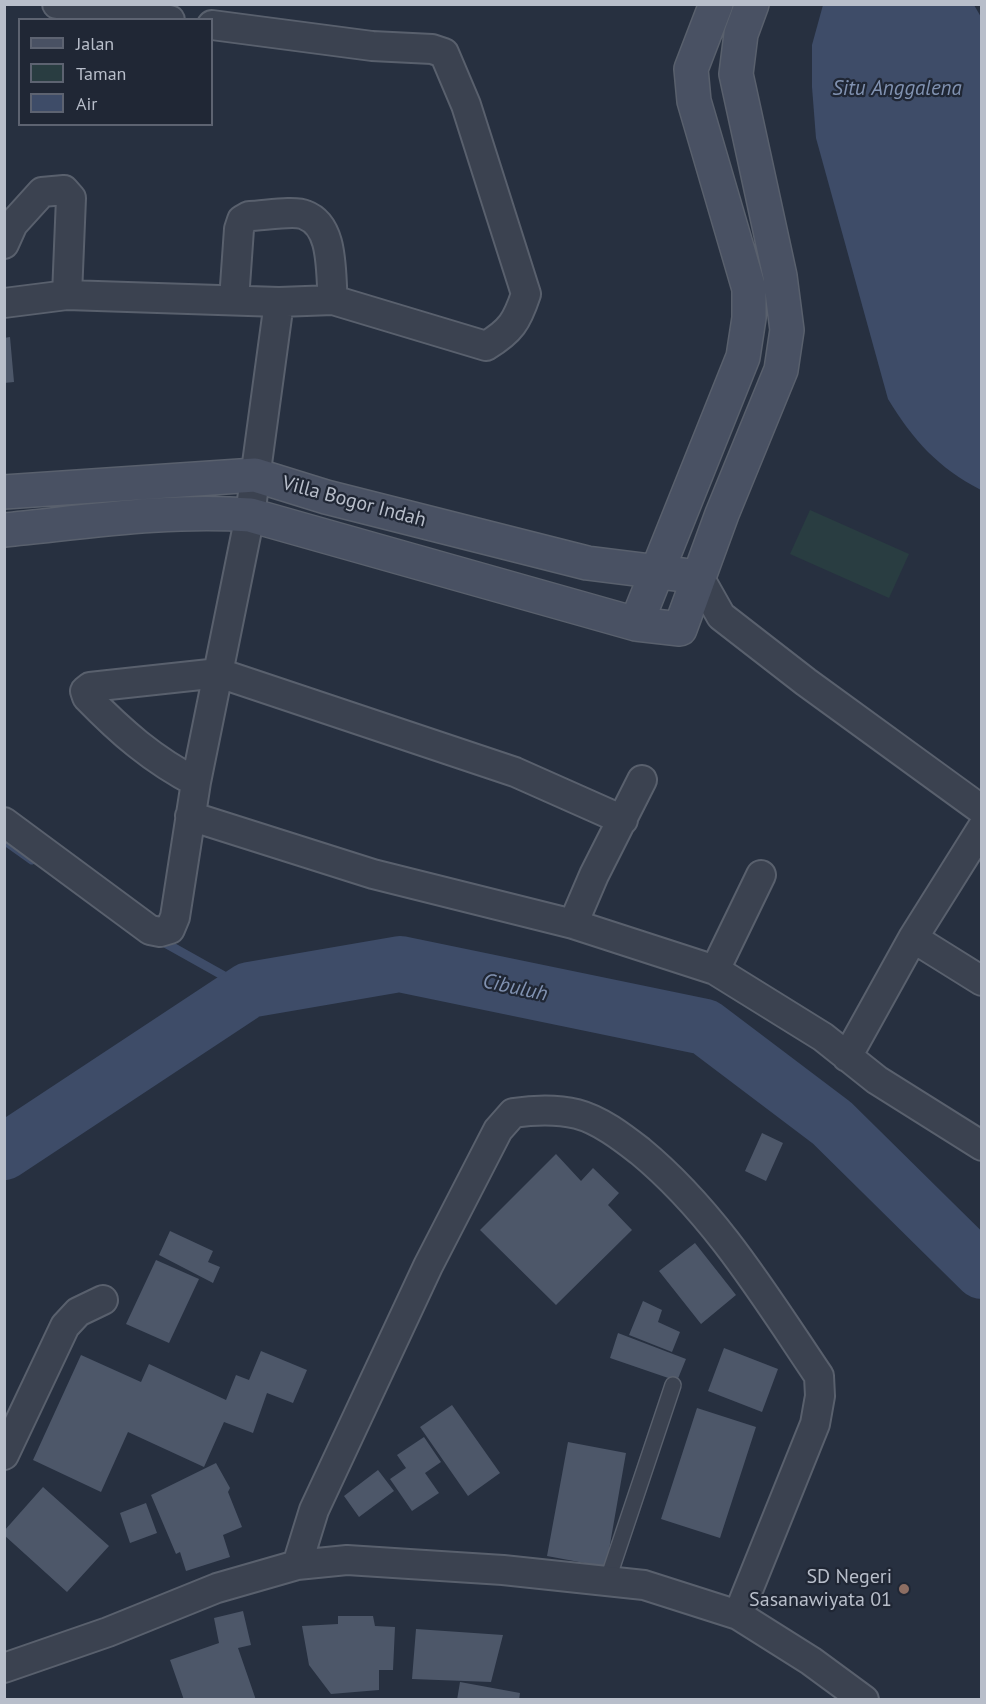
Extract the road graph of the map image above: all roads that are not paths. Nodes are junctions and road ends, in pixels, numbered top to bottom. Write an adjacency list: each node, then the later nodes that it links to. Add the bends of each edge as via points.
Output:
1 (57, 4): 4 (street)
2 (716, 4): 16 (street, via 691,69 694,101 748,289 749,318 743,357)
3 (752, 4): 17 (street, via 741,34 736,74 780,276 786,330 781,370)
4 (156, 18)
5 (213, 25): 9 (street, via 432,50 444,53 451,65 526,294 520,314 507,333 486,346)
6 (4, 244): 7 (street, via 13,224 42,192 63,190 71,198)
7 (67, 295): 8 (street); 11 (street)
8 (234, 300): 9 (street, via 238,229 242,220 249,216 304,213 316,221 326,237); 10 (street)
9 (333, 300): 10 (street)
10 (279, 302): 12 (street)
11 (4, 303)
12 (255, 475): 13 (street, Villa Bogor Indah); 14 (street); 16 (street, Villa Bogor Indah, via 326,497 586,563)
13 (4, 492)
14 (250, 515): 15 (street, Villa Bogor Indah, via 217,512); 19 (street, Villa Bogor Indah); 21 (street)
15 (4, 530)
16 (657, 572): 17 (street, Villa Bogor Indah); 19 (street)
17 (699, 577): 18 (street); 20 (street)
18 (721, 616): 20 (street); 24 (street)
19 (636, 624): 20 (street, Villa Bogor Indah)
20 (680, 628)
21 (219, 673): 23 (street); 23 (street, via 90,687 85,691 87,698 143,750); 26 (street, via 514,772)
22 (642, 780): 26 (street)
23 (196, 782): 25 (street)
24 (981, 810)
25 (190, 816): 27 (street, via 175,917 170,929 160,932 150,930); 30 (street, via 374,874)
26 (623, 820): 30 (street)
27 (4, 822)
28 (981, 828): 31 (street)
29 (761, 875): 32 (street)
30 (573, 924): 32 (street)
31 (913, 938): 33 (street); 34 (street)
32 (715, 970): 34 (street)
33 (981, 981)
34 (847, 1057): 35 (street)
35 (981, 1146)
36 (103, 1300): 38 (street, via 78,1312 65,1326)
37 (673, 1385): 40 (lane)
38 (4, 1455)
39 (297, 1564): 40 (street, via 347,1560); 41 (street, via 314,1510 428,1266 498,1130 513,1113 536,1110 578,1114 618,1134 669,1176 727,1241 819,1376 815,1424); 42 (street, via 217,1588)
40 (608, 1579): 41 (street, via 644,1585)
41 (738, 1615): 43 (street)
42 (4, 1668)
43 (864, 1700)

